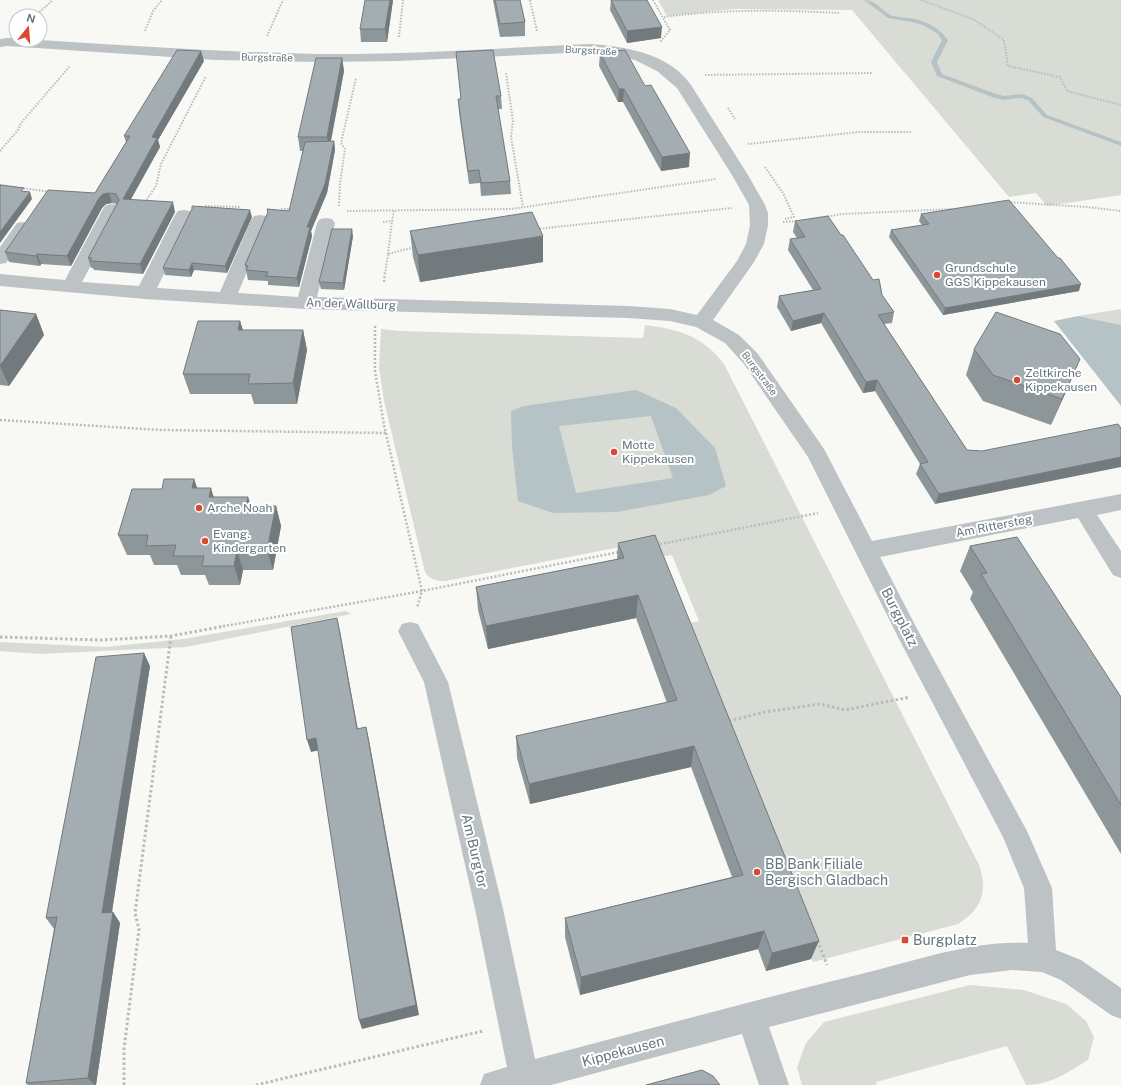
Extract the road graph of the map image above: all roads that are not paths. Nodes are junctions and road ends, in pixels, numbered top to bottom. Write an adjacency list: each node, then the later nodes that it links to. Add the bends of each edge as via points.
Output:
1 (0, 43): 13 (street, Burgstraße, via 258,57 398,57 574,48 611,50 639,56 672,73 683,85 740,175 759,213 755,244)
2 (50, 194): 7 (street)
3 (112, 209): 9 (street)
4 (191, 210): 10 (street)
5 (332, 217): 12 (street)
6 (260, 220): 11 (street)
7 (0, 259)
8 (0, 280): 9 (street, An der Wallburg)
9 (70, 287): 10 (street, An der Wallburg)
10 (145, 293): 11 (street, An der Wallburg)
11 (227, 298): 12 (street, An der Wallburg)
12 (306, 303): 13 (street, An der Wallburg, via 628,312 670,315)
13 (702, 322): 16 (street, Burgstraße, via 732,339 751,359 817,454)
14 (1121, 502): 15 (street, Am Rittersteg)
15 (1084, 509): 16 (street, Am Rittersteg); 17 (street)
16 (866, 551): 19 (street, Burgplatz, via 1014,831 1038,888)
17 (1121, 568)
18 (410, 631): 22 (street, Am Burgtor, via 436,682 489,909)
19 (1043, 958): 20 (street, via 1070,970); 21 (street, via 1012,956 970,961)
20 (1121, 1006)
21 (751, 1017): 22 (street, Kippekausen); 24 (street)
22 (524, 1077): 23 (street, Kippekausen)
23 (495, 1085)
24 (774, 1085)

